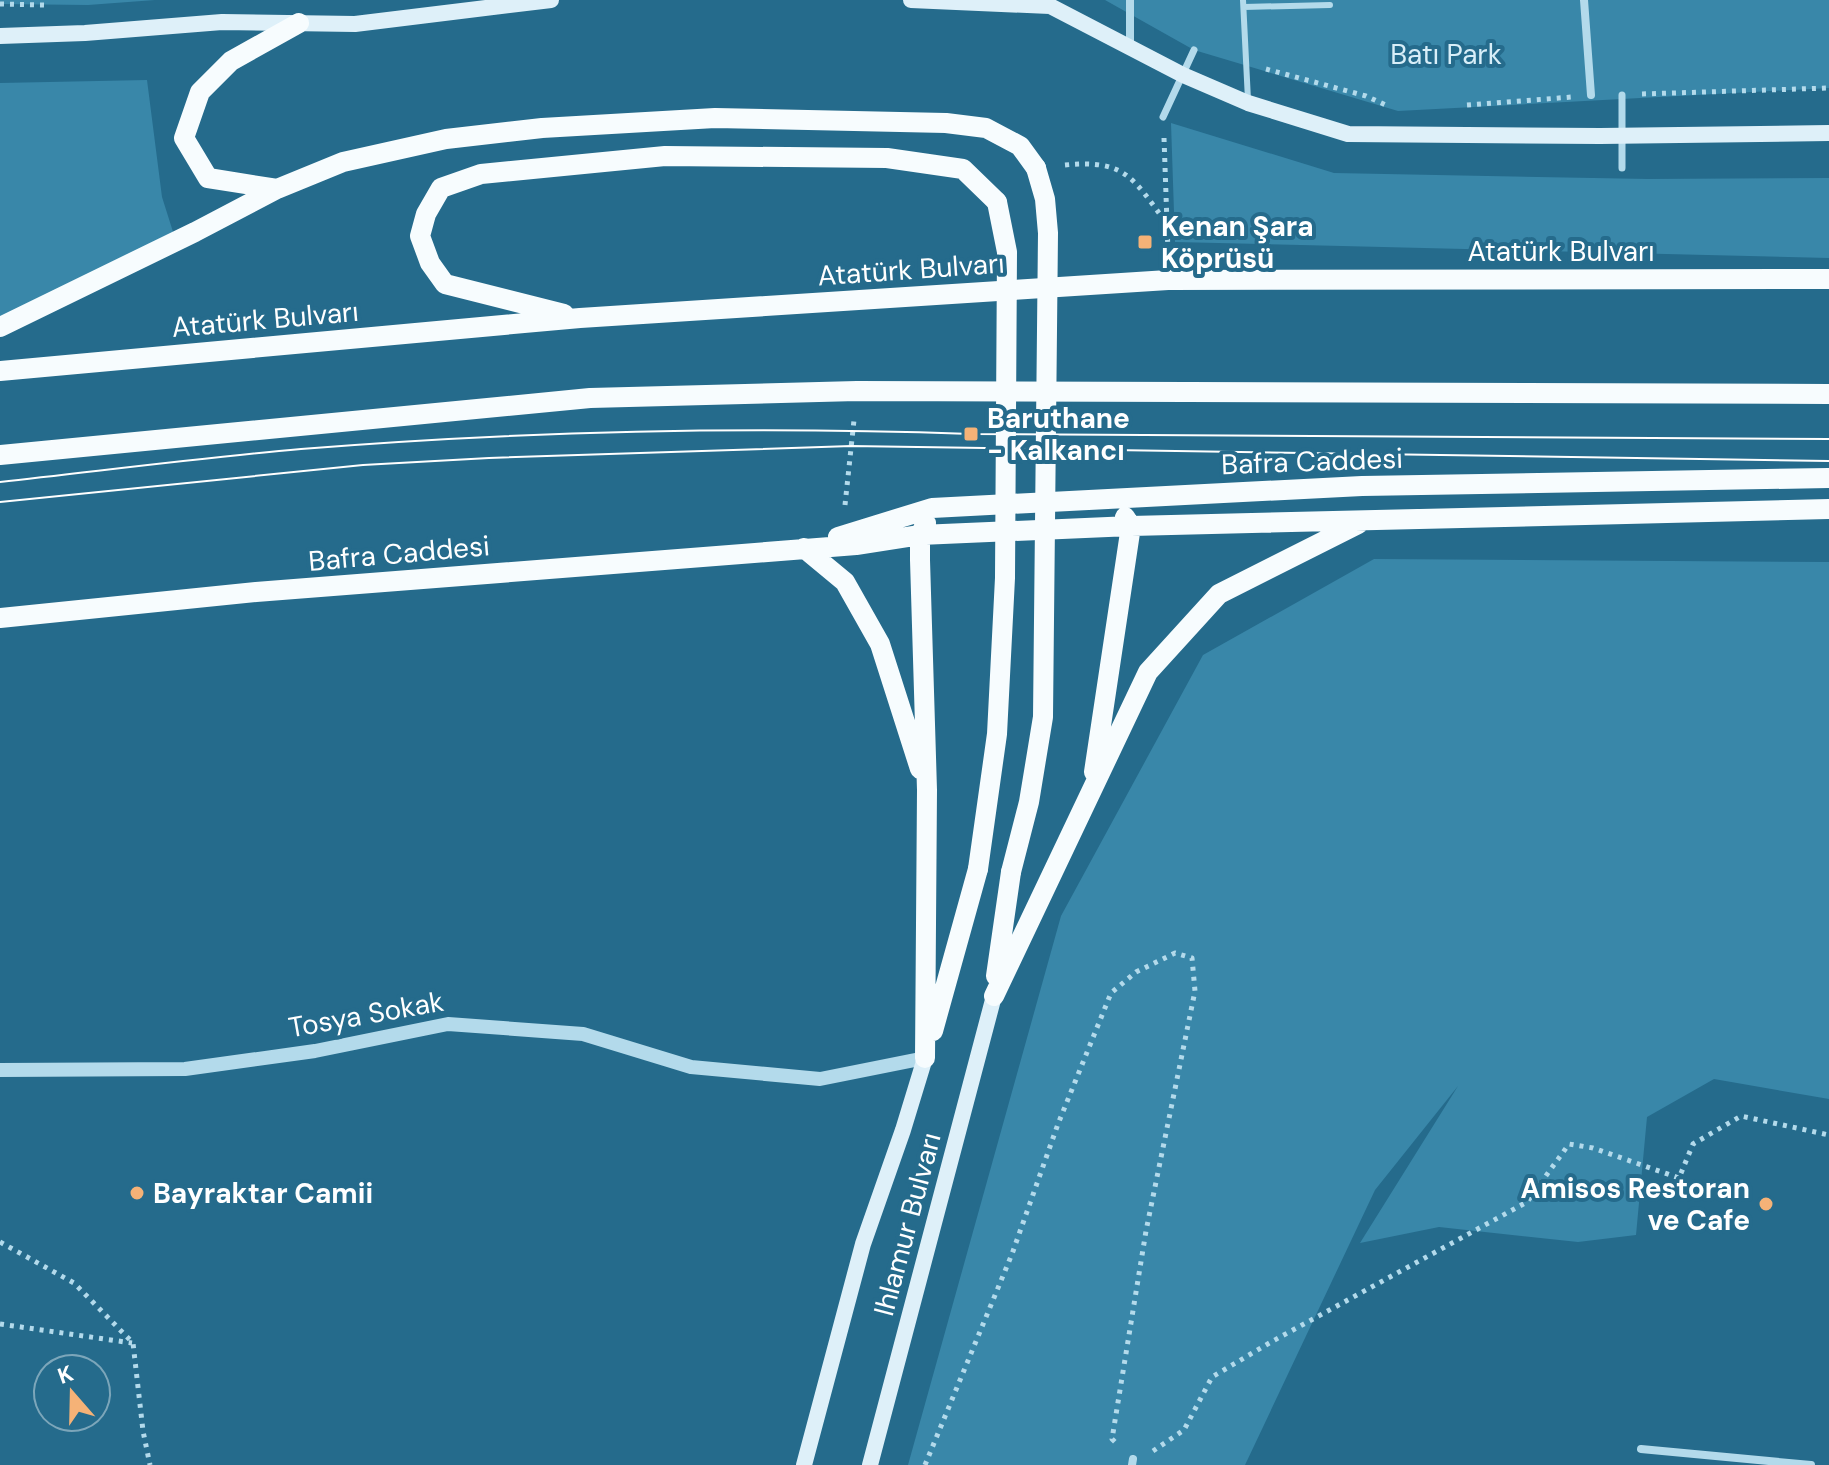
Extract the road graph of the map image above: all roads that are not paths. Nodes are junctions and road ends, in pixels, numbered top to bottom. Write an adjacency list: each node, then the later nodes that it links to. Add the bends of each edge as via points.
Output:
1 (551, 0): 7 (main road, via 355,24)
2 (911, 0): 9 (main road, via 1050,6)
3 (1130, 0): 9 (street)
4 (1584, 0): 12 (street)
5 (1243, 3): 6 (lane); 14 (lane)
6 (1330, 5)
7 (299, 23): 8 (main road, via 222,22); 19 (main road, via 231,61 210,81 200,92 184,138 208,178)
8 (0, 36)
9 (1130, 48): 11 (main road)
10 (1194, 50): 11 (street)
11 (1183, 75): 14 (main road); 15 (street)
12 (1591, 95)
13 (1622, 95): 17 (street)
14 (1248, 103): 17 (main road, via 1348,134)
15 (1163, 117)
16 (1829, 133): 17 (main road)
17 (1622, 136): 18 (street)
18 (1622, 168)
19 (277, 189): 22 (main road); 37 (main road, bridge, via 343,162 446,139 542,128 715,118 946,123 986,128 1020,146 1036,168 1048,233 1043,717 1011,872)
20 (1829, 279): 21 (main road, Atatürk Bulvarı, via 1168,280)
21 (580, 318): 23 (main road, Atatürk Bulvarı); 38 (main road, bridge, via 445,284 420,236 441,188 481,174 665,156 887,158 963,169 997,202 1007,252 1005,578 997,734 978,869)
22 (0, 327)
23 (0, 371)
24 (1829, 394): 25 (main road, via 857,391 590,398)
25 (0, 455)
26 (1829, 478): 27 (main road, Bafra Caddesi, via 1362,486)
27 (1112, 498): 28 (main road, Bafra Caddesi); 31 (main road)
28 (932, 508): 32 (main road); 33 (main road, Bafra Caddesi)
29 (1829, 509): 30 (main road, Bafra Caddesi)
30 (1366, 520): 31 (main road, Bafra Caddesi); 36 (main road, via 1219,594 1148,672)
31 (1131, 526): 32 (main road, Bafra Caddesi); 36 (main road)
32 (920, 535): 33 (main road, Bafra Caddesi); 35 (main road)
33 (804, 548): 34 (main road, Bafra Caddesi); 35 (main road, via 845,582 880,644)
34 (0, 618)
35 (927, 790): 38 (main road)
36 (1091, 792): 37 (main road)
37 (994, 996): 42 (main road, Ihlamur Bulvarı)
38 (925, 1058): 39 (street, Tosya Sokak, via 820,1079 691,1067 583,1034 448,1024 315,1051 185,1069); 41 (main road, Ihlamur Bulvarı, via 863,1244)
39 (0, 1070)
40 (1641, 1449): 43 (street)
41 (804, 1465)
42 (870, 1465)
43 (1811, 1465)

